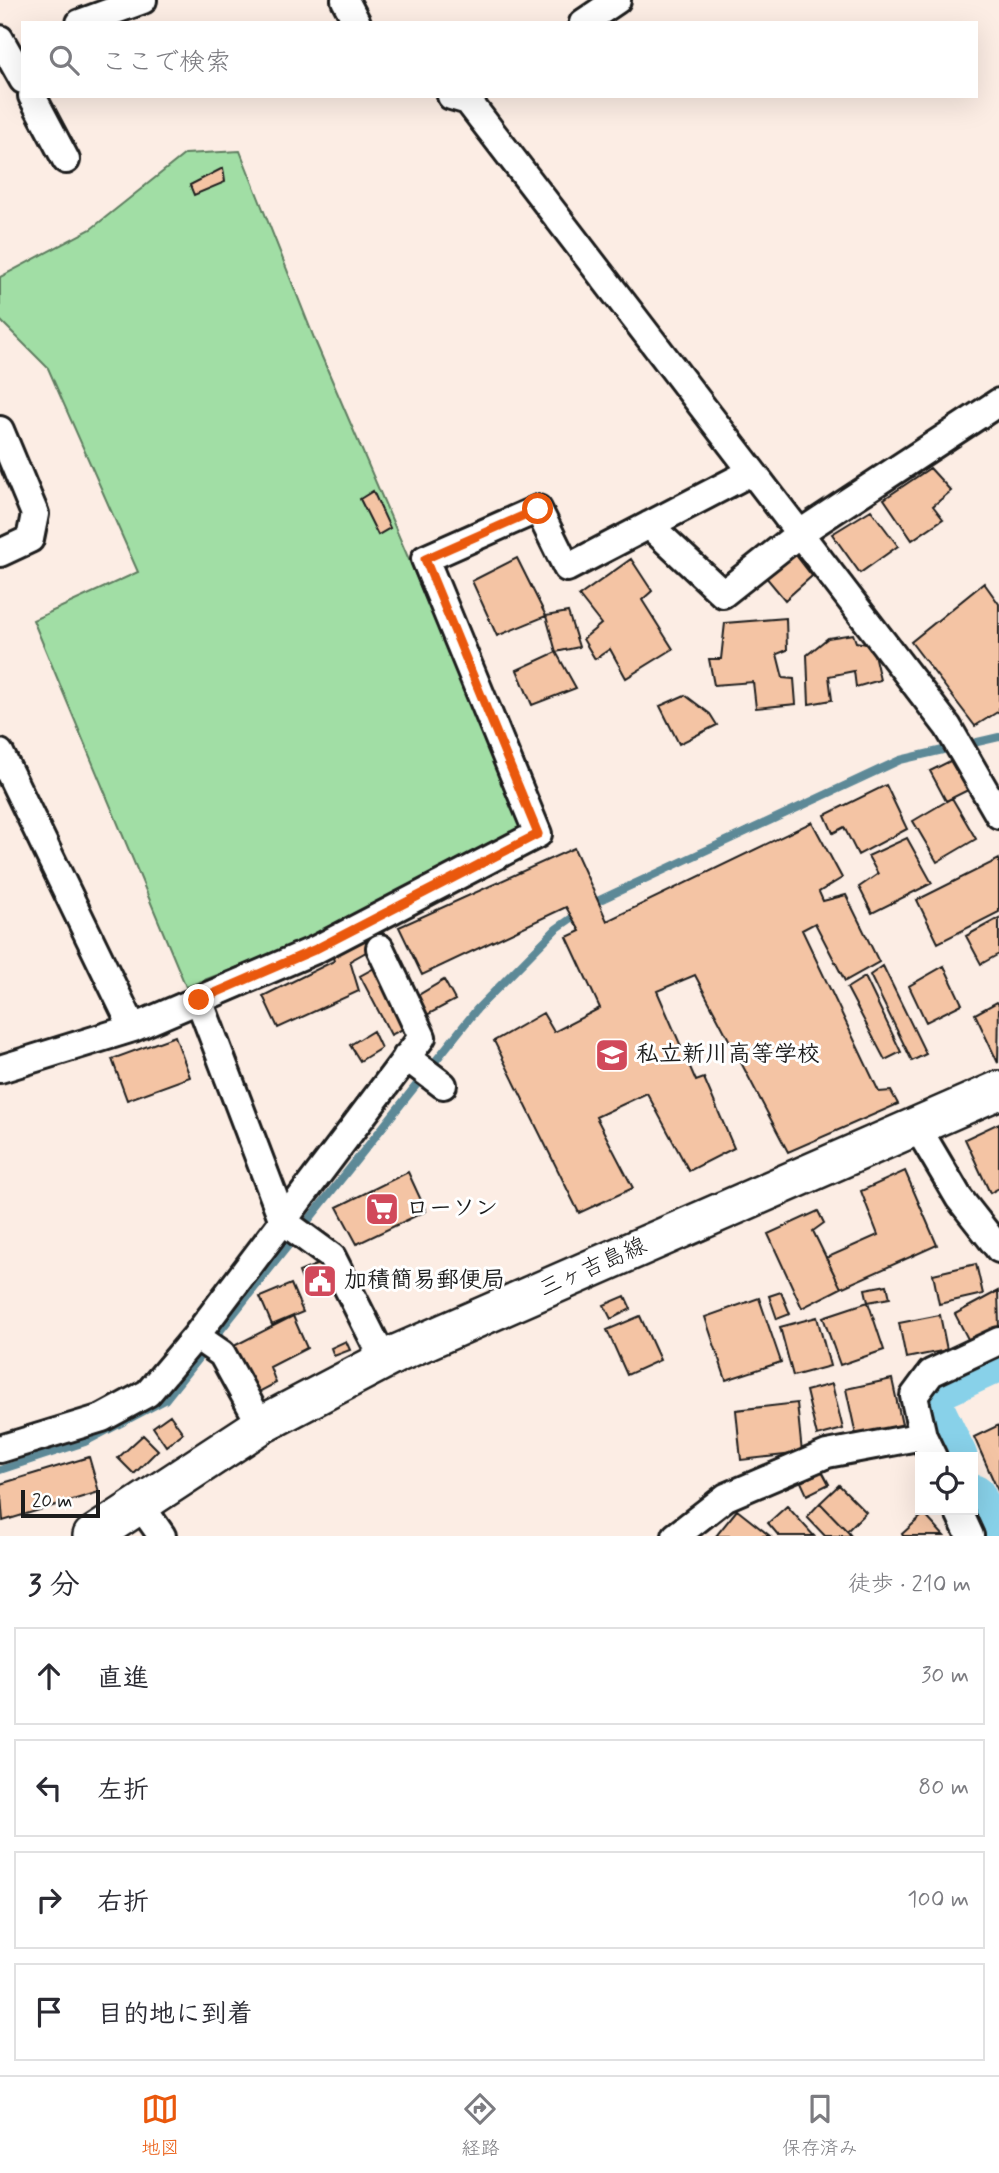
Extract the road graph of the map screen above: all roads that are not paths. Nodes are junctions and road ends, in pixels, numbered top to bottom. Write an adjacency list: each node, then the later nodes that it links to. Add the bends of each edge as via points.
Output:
1 (143, 0): 4 (street)
2 (345, 0): 5 (street)
3 (617, 0): 6 (street)
4 (85, 21)
5 (356, 21)
6 (586, 21)
7 (7, 46): 8 (street)
8 (21, 76)
9 (33, 98): 11 (street)
10 (465, 98): 14 (street)
11 (66, 160)
12 (999, 402): 16 (street)
13 (0, 430): 17 (street, via 35,514 30,539)
14 (751, 472): 15 (street); 16 (street)
15 (649, 526): 16 (street, via 723,594); 21 (street, via 567,568 538,509 425,559 538,834 314,950)
16 (800, 534): 19 (street, via 948,727)
17 (0, 554)
18 (0, 753): 22 (street)
19 (999, 815)
20 (380, 948): 23 (street, via 422,1037)
21 (199, 1000): 22 (street); 28 (street)
22 (133, 1028): 24 (street)
23 (407, 1057): 25 (street); 28 (street)
24 (0, 1069)
25 (443, 1085)
26 (999, 1090): 27 (main road, 三ヶ吉島線)
27 (917, 1127): 29 (street, via 959,1198); 32 (main road, 三ヶ吉島線)
28 (283, 1221): 30 (street); 32 (street, via 332,1257)
29 (999, 1249)
30 (196, 1336): 33 (street, via 222,1354); 35 (street, via 148,1393 102,1418)
31 (999, 1341): 34 (street, via 931,1373 914,1396)
32 (384, 1360): 33 (main road, 三ヶ吉島線)
33 (261, 1425): 36 (main road, 三ヶ吉島線)
34 (928, 1446): 40 (street, via 827,1454 726,1497)
35 (0, 1449)
36 (139, 1503): 38 (main road, 三ヶ吉島線); 39 (street)
37 (960, 1515): 41 (street)
38 (92, 1536)
39 (162, 1536)
40 (676, 1536)
41 (970, 1536)

